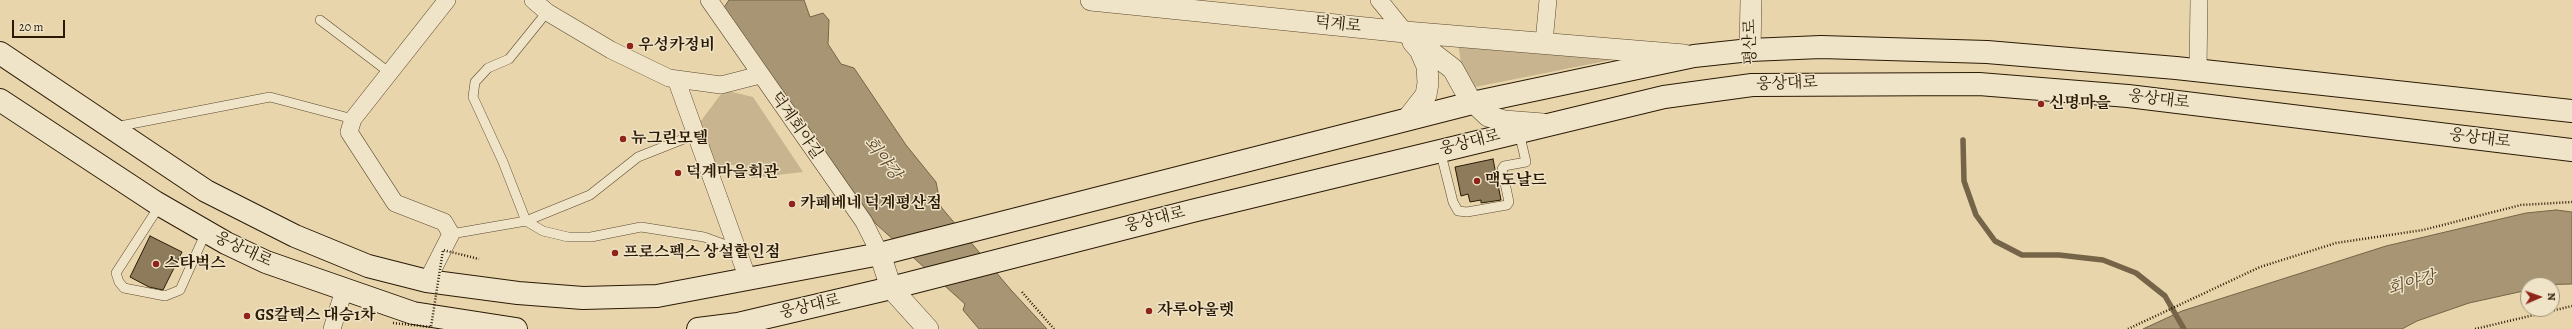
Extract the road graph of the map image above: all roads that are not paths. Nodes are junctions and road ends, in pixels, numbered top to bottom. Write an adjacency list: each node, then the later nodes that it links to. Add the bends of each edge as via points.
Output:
1 (447, 0): 17 (street)
2 (533, 0): 9 (street)
3 (709, 0): 18 (street, 덕계회야길)
4 (1091, 0): 11 (street, 덕계로)
5 (1379, 0): 11 (street)
6 (1548, 0): 12 (street)
7 (1750, 0): 13 (street, 평산로)
8 (2199, 0): 16 (street)
9 (547, 12): 19 (street, via 611,50); 33 (lane, via 509,59 488,68 475,82 473,97)
10 (320, 20): 17 (lane)
11 (1405, 32): 12 (street, 덕계로); 22 (street, via 1452,69); 24 (street, via 1420,50 1427,66 1428,83 1426,95)
12 (1544, 42): 15 (street, 덕계로)
13 (1750, 50): 15 (main road, 웅상대로); 16 (main road, 웅상대로, via 1821,47 1987,52); 20 (main road, 평산로)
14 (0, 53): 27 (main road, 웅상대로)
15 (1694, 56): 22 (main road, 웅상대로)
16 (2198, 71): 23 (main road, 웅상대로)
17 (390, 74): 25 (street)
18 (760, 75): 19 (street, via 721,84); 37 (street, 덕계회야길)
19 (676, 79): 29 (street)
20 (1752, 85): 26 (main road, 웅상대로, via 1671,96); 31 (main road, 웅상대로, via 1979,84 2128,96)
21 (0, 100): 32 (main road, 웅상대로)
22 (1472, 103): 24 (main road, 웅상대로); 26 (street, via 1494,119)
23 (2572, 111)
24 (1408, 118): 37 (main road, 웅상대로)
25 (353, 119): 27 (lane, via 270,97); 35 (street, via 349,132 395,203 444,222)
26 (1547, 124): 28 (main road, 웅상대로)
27 (112, 128): 39 (main road, 웅상대로, via 206,191 295,236 368,266)
28 (1519, 131): 30 (main road, 웅상대로); 30 (lane, via 1526,162 1504,166 1502,169 1509,202 1507,205 1467,212 1458,211 1453,202)
29 (696, 134): 33 (lane, via 638,157 590,195); 36 (street)
30 (1440, 150): 40 (main road, 웅상대로)
31 (2572, 150)
32 (160, 205): 34 (main road, 웅상대로); 34 (lane, via 116,273 118,282 124,288 164,296 180,290)
33 (526, 220): 35 (lane); 36 (lane, via 543,232 568,237 591,236 641,227 704,237)
34 (206, 232): 41 (main road, 웅상대로, via 266,262)
35 (450, 234): 39 (street)
36 (737, 249): 38 (street)
37 (887, 252): 38 (main road, 웅상대로); 40 (street)
38 (748, 279): 39 (main road, 웅상대로, via 657,296 584,298 518,293)
39 (427, 280)
40 (891, 288): 44 (main road, 웅상대로, via 738,324); 45 (street)
41 (344, 290): 42 (street); 43 (main road, 웅상대로, via 413,312)
42 (332, 329)
43 (516, 329)
44 (698, 329)
45 (928, 329)

